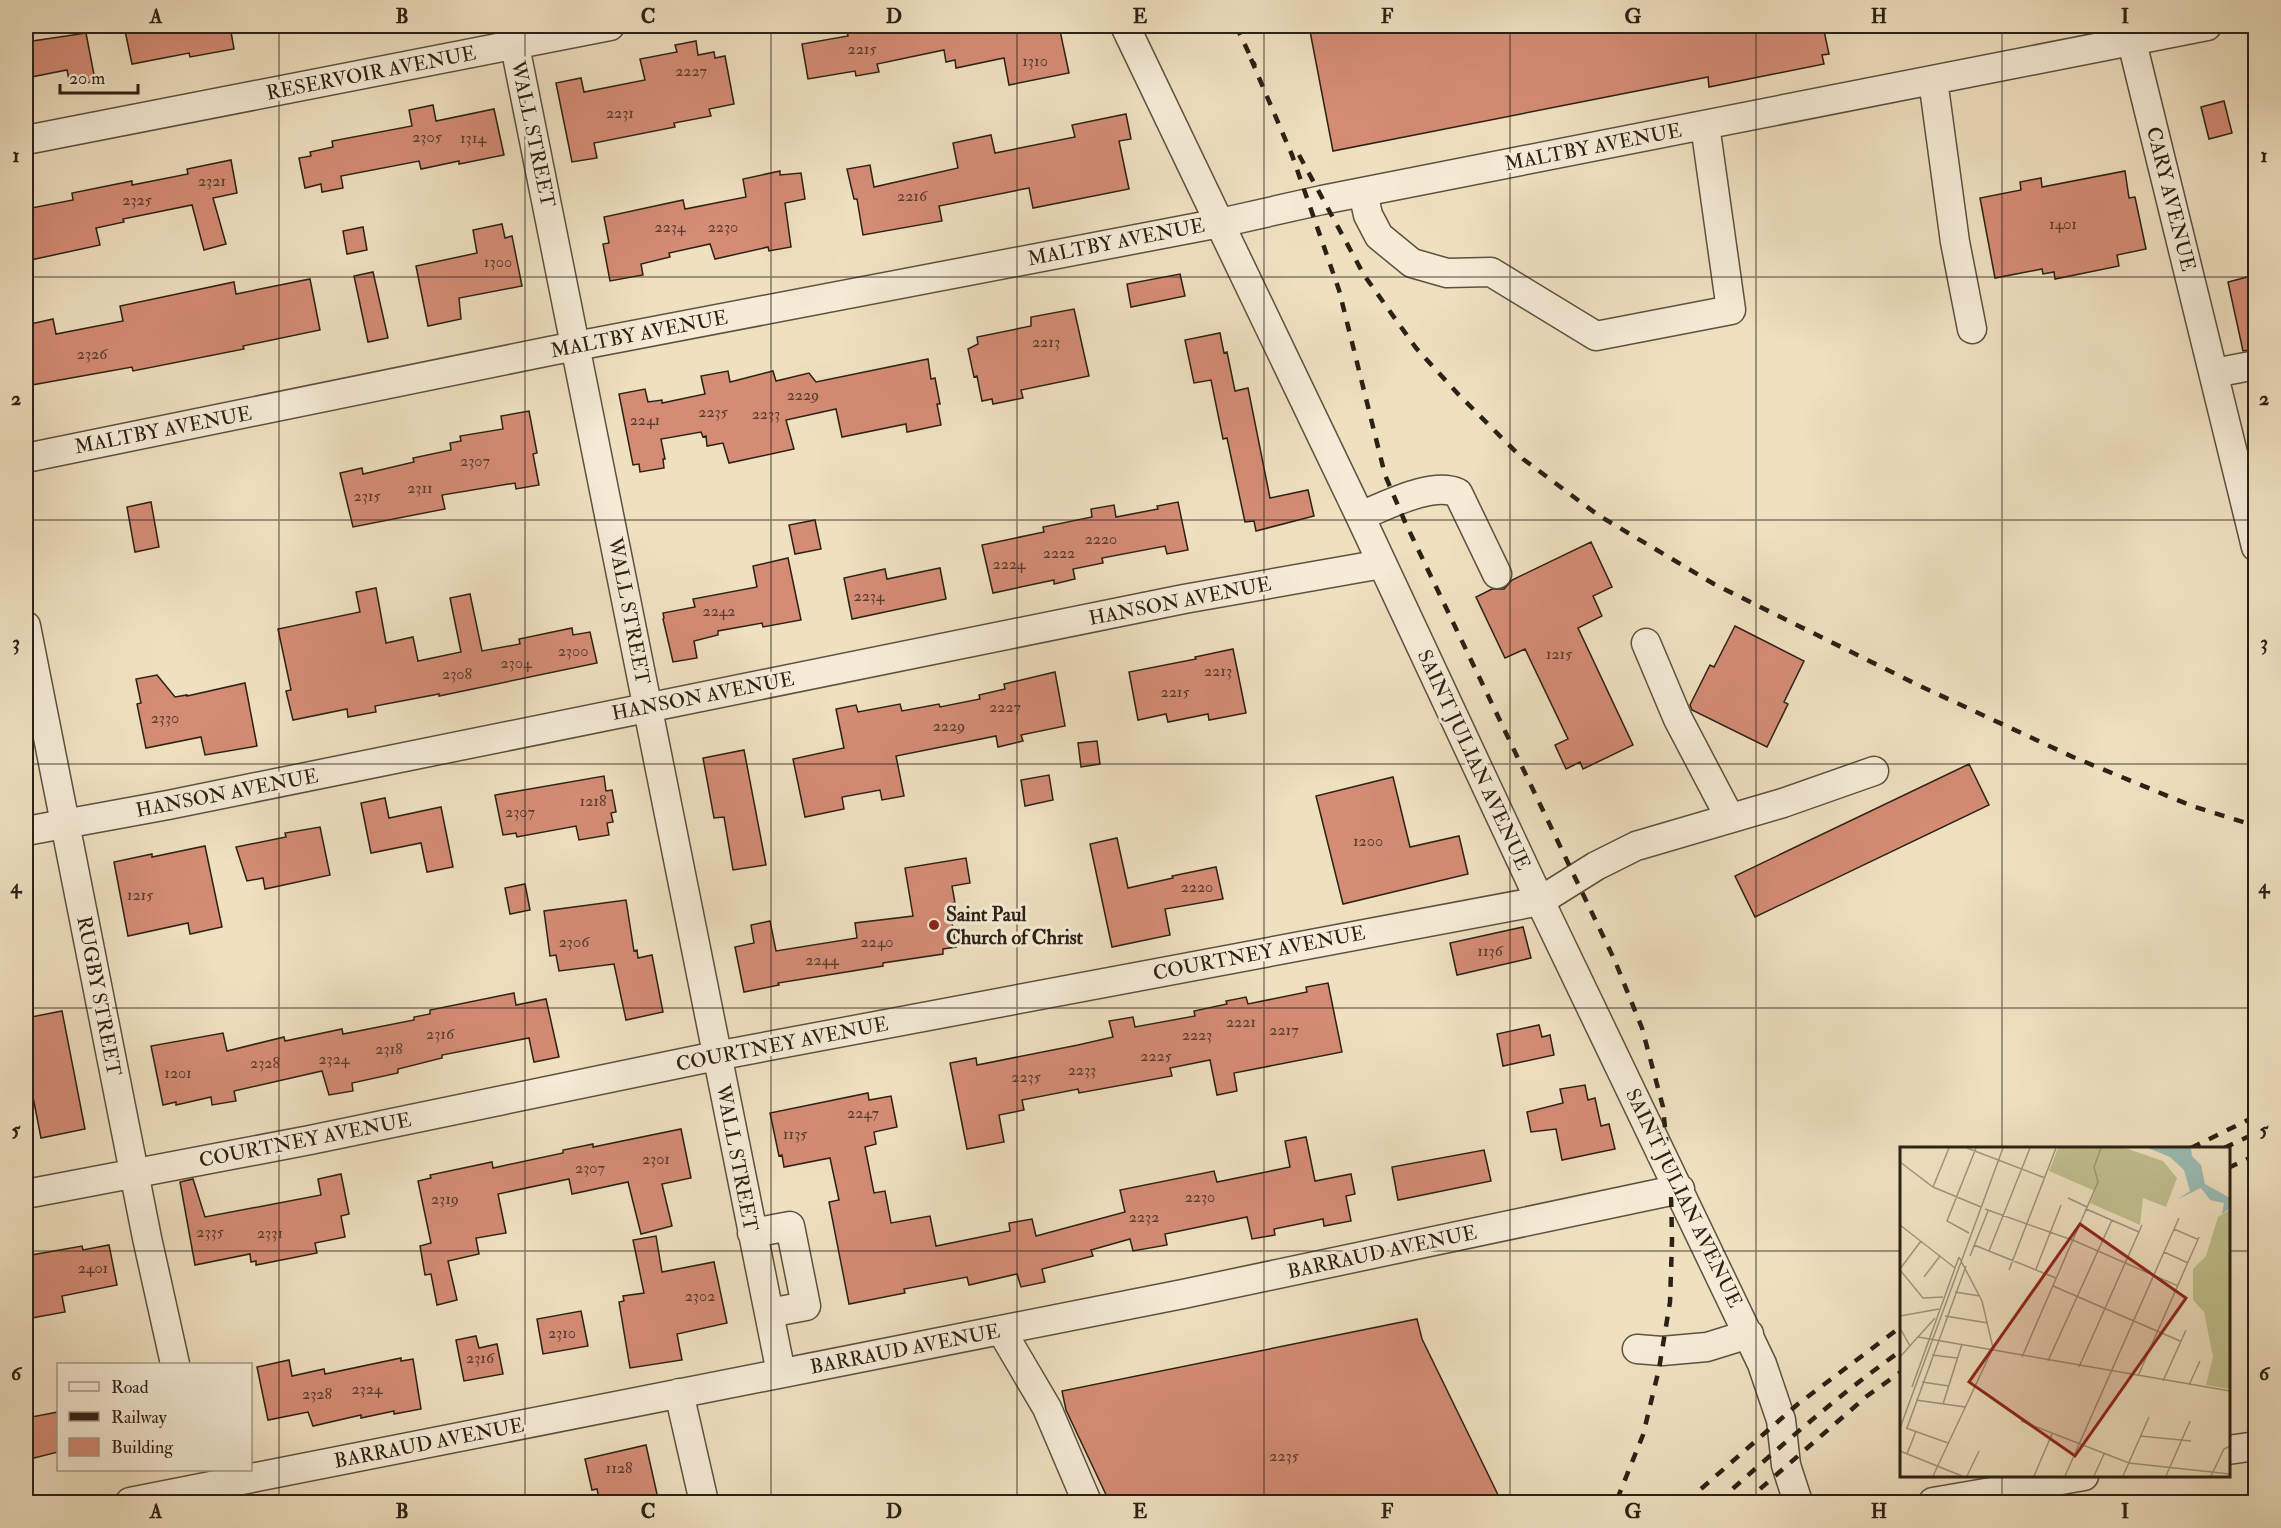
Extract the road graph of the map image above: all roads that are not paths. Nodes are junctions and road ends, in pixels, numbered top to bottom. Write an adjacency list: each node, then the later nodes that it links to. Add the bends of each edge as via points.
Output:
1 (610, 26): 5 (street, RESERVOIR AVENUE)
2 (1125, 26): 10 (street, SAINT JULIAN AVENUE)
3 (2207, 26): 4 (street, MALTBY AVENUE)
4 (2130, 33): 6 (street, MALTBY AVENUE); 14 (street, CARY AVENUE)
5 (513, 35): 8 (street, RESERVOIR AVENUE); 12 (street, WALL STREET)
6 (1933, 80): 7 (street, MALTBY AVENUE); 11 (street, via 1955,242)
7 (1705, 125): 9 (street, MALTBY AVENUE); 9 (street, via 1731,310 1721,312 1596,336 1491,272 1447,273 1412,263 1379,236 1368,215)
8 (26, 141)
9 (1363, 192): 10 (street, MALTBY AVENUE)
10 (1220, 223): 12 (street, MALTBY AVENUE); 16 (street, SAINT JULIAN AVENUE)
11 (1972, 328)
12 (576, 346): 15 (street, MALTBY AVENUE); 22 (street, WALL STREET)
13 (2256, 364): 14 (street)
14 (2214, 373): 17 (street, CARY AVENUE)
15 (26, 458)
16 (1360, 516): 18 (street, SAINT JULIAN AVENUE); 19 (street, via 1423,492 1450,489 1458,493)
17 (2256, 547)
18 (1382, 564): 22 (street, HANSON AVENUE, via 1184,599); 27 (street, SAINT JULIAN AVENUE)
19 (1497, 574)
20 (26, 626): 25 (street, RUGBY STREET)
21 (1646, 643): 24 (street, via 1678,719)
22 (648, 707): 25 (street, HANSON AVENUE); 28 (street, WALL STREET)
23 (1874, 771): 24 (street)
24 (1730, 818): 27 (street, via 1636,846)
25 (65, 823): 26 (street, HANSON AVENUE); 29 (street, RUGBY STREET)
26 (26, 831)
27 (1539, 901): 28 (street, COURTNEY AVENUE); 30 (street, SAINT JULIAN AVENUE)
28 (716, 1056): 29 (street, COURTNEY AVENUE); 32 (street, WALL STREET)
29 (134, 1173): 31 (street, COURTNEY AVENUE); 37 (street, RUGBY STREET)
30 (1680, 1189): 34 (street, BARRAUD AVENUE); 35 (street, SAINT JULIAN AVENUE)
31 (26, 1194)
32 (752, 1233): 33 (street, WALL STREET); 33 (street, via 790,1226 806,1306)
33 (769, 1313): 38 (street, WALL STREET)
34 (1001, 1330): 38 (street, BARRAUD AVENUE); 49 (street, via 1047,1408)
35 (1749, 1334): 36 (street, via 1707,1347); 50 (street, SAINT JULIAN AVENUE, via 1781,1420 1786,1465)
36 (1637, 1349)
37 (175, 1363)
38 (781, 1373): 39 (street, BARRAUD AVENUE)
39 (679, 1393): 42 (street, BARRAUD AVENUE); 48 (street)
40 (2256, 1446): 41 (street)
41 (2230, 1450)
42 (252, 1470)
43 (245, 1471): 45 (street, BARRAUD AVENUE)
44 (2078, 1477): 51 (street)
45 (206, 1478): 46 (street, BARRAUD AVENUE); 47 (street)
46 (130, 1503)
47 (239, 1503)
48 (704, 1503)
49 (1087, 1503)
50 (1798, 1503)
51 (1933, 1503)

